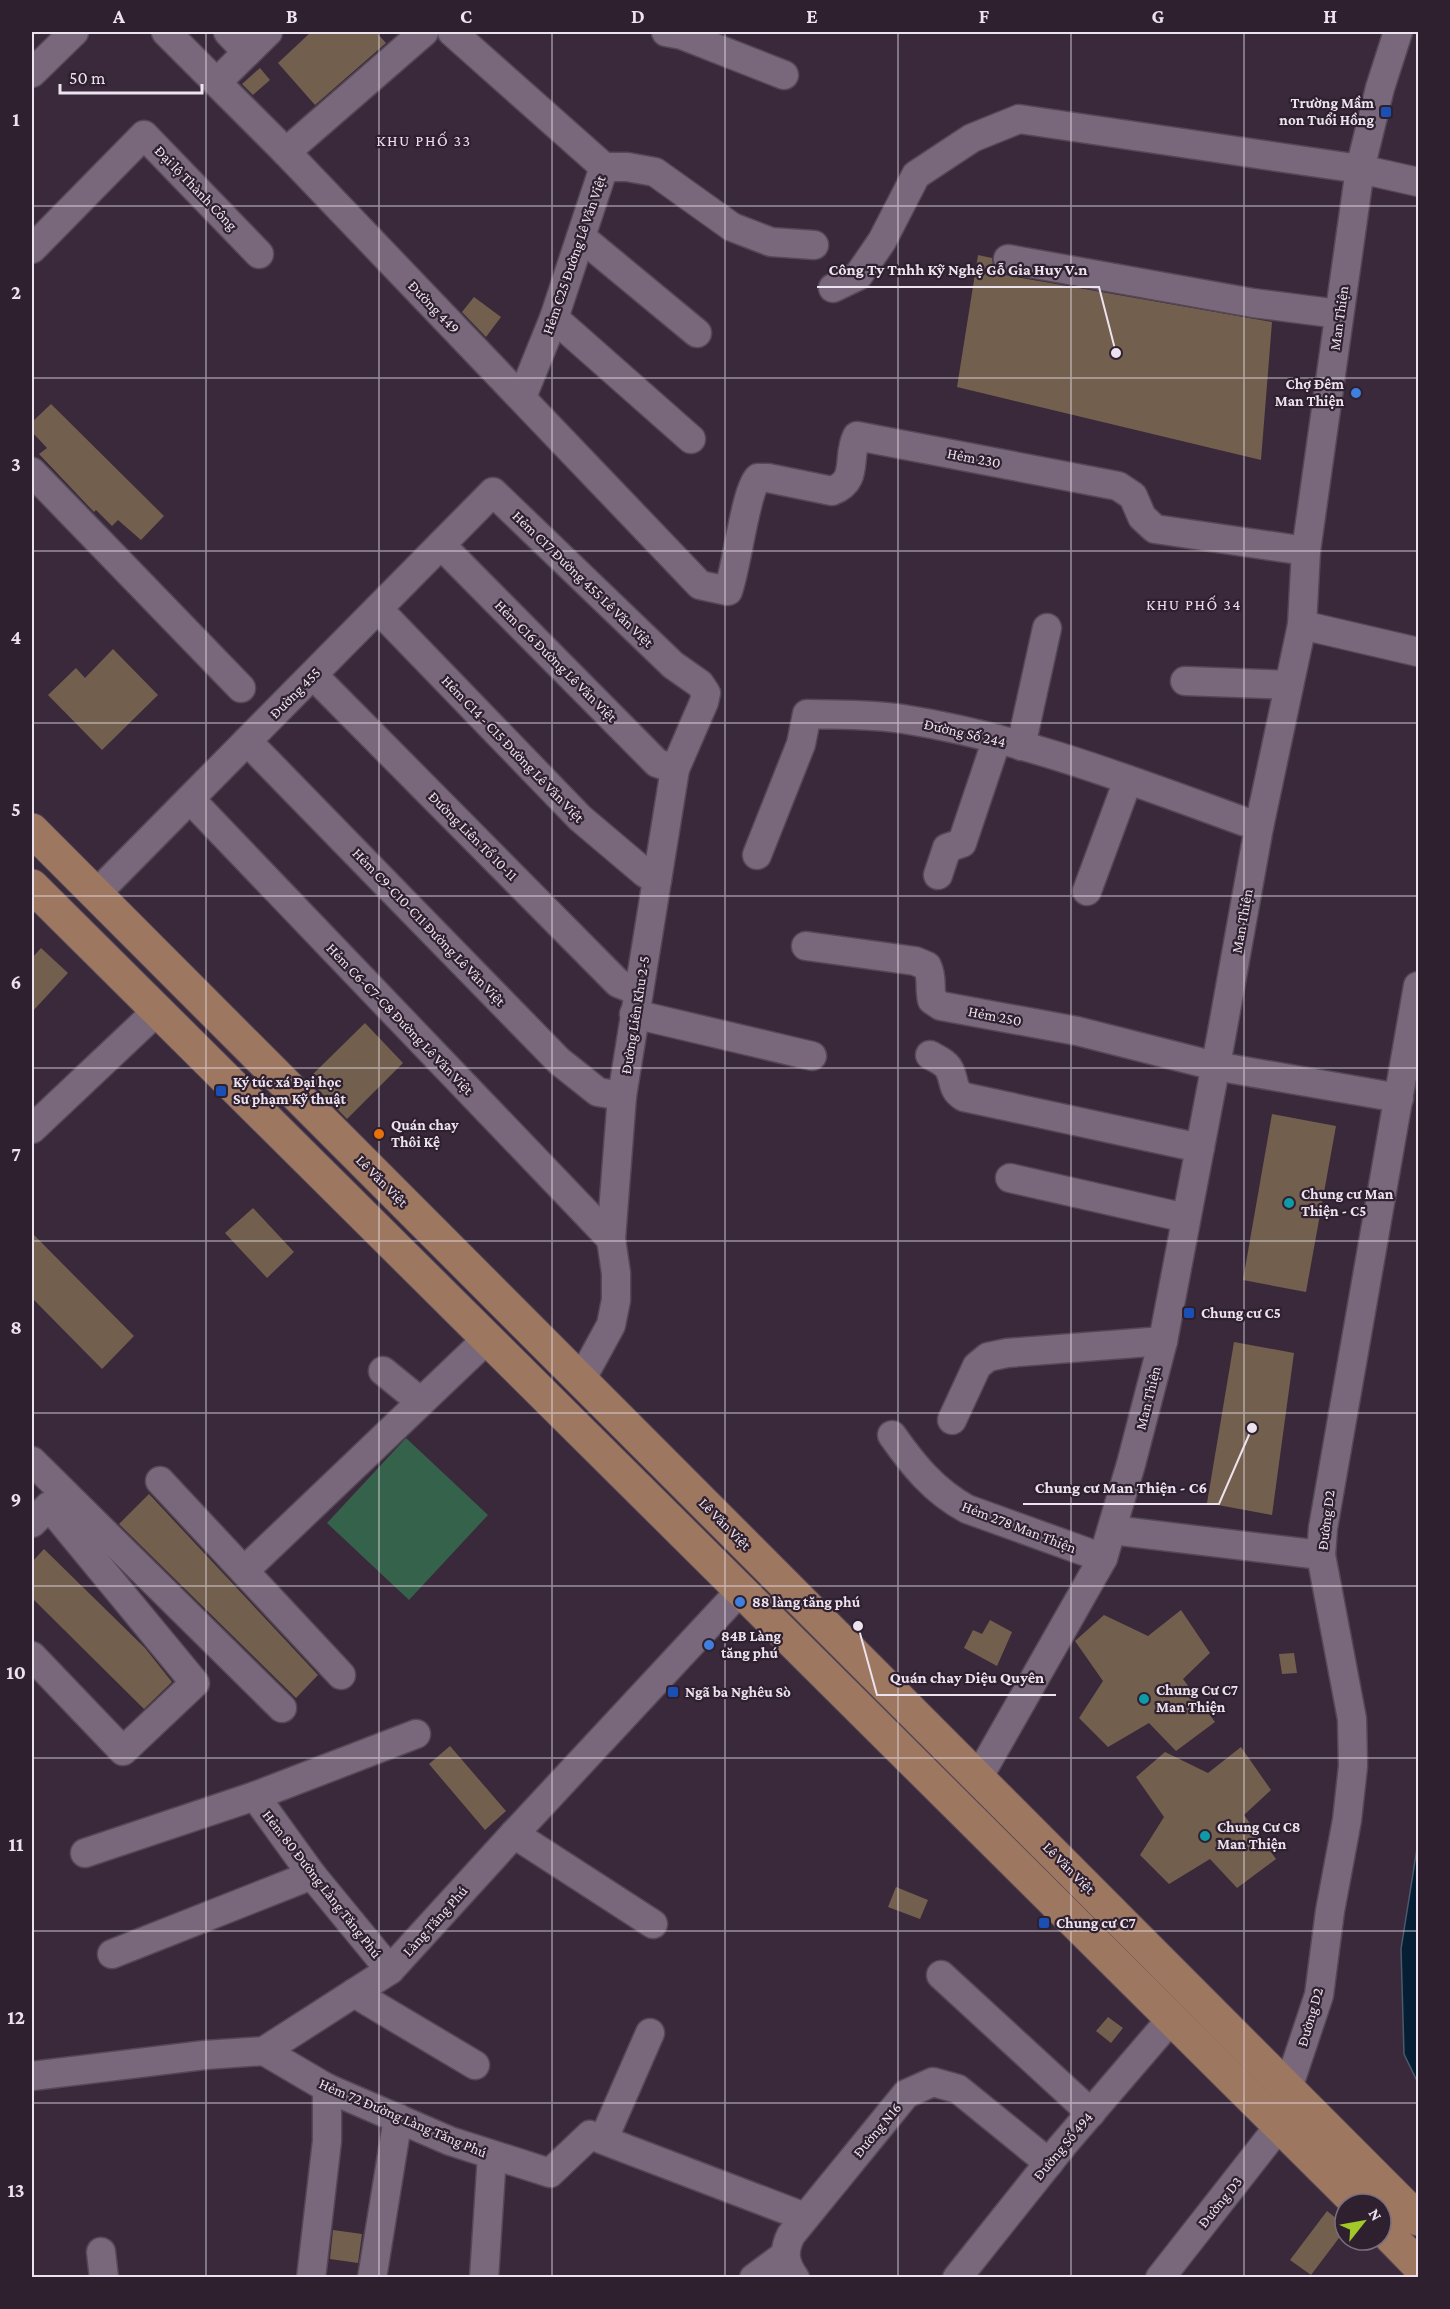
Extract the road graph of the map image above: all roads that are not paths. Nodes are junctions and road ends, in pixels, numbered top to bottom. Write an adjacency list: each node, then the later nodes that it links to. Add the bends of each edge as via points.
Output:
1 (74, 32): 10 (street)
2 (166, 32): 12 (street, Đường 449)
3 (228, 32): 9 (street)
4 (268, 32): 9 (street)
5 (424, 32): 13 (street)
6 (452, 32): 14 (street, Hẻm C25 Đường Lê Văn Việt)
7 (666, 32): 11 (street)
8 (1398, 32): 15 (street, Man Thiện)
9 (247, 52): 12 (street)
10 (32, 73)
11 (784, 75)
12 (217, 82): 13 (street, Đường 449)
13 (286, 152): 26 (street, Đường 449)
14 (604, 167): 17 (street, Hẻm C25 Đường Lê Văn Việt); 18 (street, via 655,172 732,227 771,242)
15 (1360, 169): 16 (street); 22 (street, via 1019,119 972,138 916,175 882,241 858,276); 23 (street, Man Thiện)
16 (1419, 182)
17 (581, 237): 24 (street, Hẻm C25 Đường Lê Văn Việt); 25 (street)
18 (813, 245)
19 (32, 249): 20 (street, Đại lộ Thành Công, via 144,135)
20 (259, 254)
21 (1008, 259): 23 (street, via 1253,303)
22 (833, 288)
23 (1340, 314): 31 (street, Man Thiện)
24 (554, 318): 26 (street, Hẻm C25 Đường Lê Văn Việt); 27 (street)
25 (697, 333)
26 (522, 398): 32 (street, Đường 449, via 700,585 728,591)
27 (691, 439)
28 (32, 472): 41 (street)
29 (494, 492): 30 (street, Đường 455); 37 (street, Hẻm C17 Đường 455 Lê Văn Việt)
30 (441, 545): 33 (street, Đường 455); 44 (street, Hẻm C16 Đường Lê Văn Việt, via 657,763)
31 (1306, 551): 32 (street, Hẻm 230, via 1155,529 1142,517 1133,496 1118,486 861,436 855,439 849,479 841,488 832,491 758,478 751,491); 34 (street, Man Thiện)
32 (735, 572)
33 (378, 609): 38 (street, Đường 455); 51 (street, Hẻm C14 - C15 Đường Lê Văn Việt, via 580,819)
34 (1302, 625): 36 (street); 40 (street, Man Thiện)
35 (1047, 628): 43 (street, via 1034,696)
36 (1419, 652)
37 (673, 665): 44 (street, Đường Liên Khu 2-5, via 706,693)
38 (313, 675): 42 (street, Đường 455); 58 (street, Đường Liên Tổ 10-11)
39 (1185, 681): 40 (street)
40 (1289, 685): 47 (street, Man Thiện)
41 (241, 688)
42 (247, 741): 46 (street, Đường 455); 63 (street, Hẻm C9-C10-C11 Đường Lê Văn Việt, via 559,1061 598,1092)
43 (1009, 743): 45 (street, Đường Số 244); 49 (street, Đường Số 244, via 901,718 807,714 801,744); 50 (street, via 962,843 947,848)
44 (675, 769): 51 (street, Đường Liên Khu 2-5)
45 (1128, 780): 47 (street, Đường Số 244); 53 (street)
46 (190, 799): 54 (street, Đường 455); 69 (street, Hẻm C6-C7-C8 Đường Lê Văn Việt)
47 (1259, 828): 62 (street, Man Thiện)
48 (32, 830): 54 (main road, Lê Văn Việt)
49 (757, 855)
50 (938, 875)
51 (657, 880): 58 (street, Đường Liên Khu 2-5)
52 (32, 886): 55 (main road)
53 (1087, 891)
54 (96, 894): 55 (main road); 73 (main road, Lê Văn Việt)
55 (68, 922): 59 (main road)
56 (806, 946): 62 (street, Hẻm 250, via 927,966 932,977 932,1000 940,1006 1077,1031)
57 (1419, 986): 64 (street, Đường D2)
58 (636, 1002): 61 (street, Đường Liên Tổ 10-11); 63 (street, Đường Liên Khu 2-5)
59 (157, 1011): 65 (street); 70 (main road)
60 (930, 1055): 66 (street, via 950,1071 953,1087 964,1097)
61 (812, 1056)
62 (1215, 1066): 64 (street); 66 (street, Man Thiện)
63 (622, 1096): 69 (street, Đường Liên Khu 2-5)
64 (1399, 1098): 81 (street, Đường D2)
65 (32, 1129)
66 (1200, 1148): 68 (street, Man Thiện)
67 (1010, 1178): 68 (street)
68 (1186, 1218): 71 (street, Man Thiện)
69 (610, 1239): 73 (street, Đường Liên Khu 2-5, via 616,1273 611,1325)
70 (487, 1339): 74 (street); 85 (main road)
71 (1162, 1341): 75 (street, via 988,1357 977,1366); 80 (street, Man Thiện)
72 (383, 1371): 74 (street)
73 (580, 1380): 83 (main road, Lê Văn Việt)
74 (421, 1402): 84 (street)
75 (952, 1420)
76 (892, 1435): 82 (street, Hẻm 278 Man Thiện, via 923,1476 948,1499)
77 (32, 1461): 88 (street)
78 (160, 1481): 84 (street)
79 (32, 1523): 86 (street, via 48,1506 195,1683 123,1751)
80 (1112, 1530): 81 (street); 82 (street, Man Thiện)
81 (1321, 1556): 107 (street, Đường D2, via 1352,1719 1353,1766 1319,1995)
82 (1103, 1558): 90 (street, Man Thiện)
83 (765, 1564): 85 (main road); 90 (main road, Lê Văn Việt)
84 (244, 1571): 87 (street)
85 (741, 1590): 92 (main road); 93 (street, Làng Tăng Phú)
86 (32, 1656)
87 (341, 1675)
88 (282, 1707)
89 (416, 1734): 91 (street)
90 (978, 1778): 92 (main road); 107 (main road, Lê Văn Việt)
91 (255, 1796): 94 (street); 95 (street, Hẻm 80 Đường Làng Tăng Phú)
92 (957, 1805): 101 (main road)
93 (514, 1834): 96 (street); 98 (street, Làng Tăng Phú)
94 (85, 1853)
95 (312, 1875): 97 (street); 98 (street, Hẻm 80 Đường Làng Tăng Phú)
96 (653, 1924)
97 (112, 1954)
98 (390, 1970): 100 (street, Làng Tăng Phú)
99 (941, 1975): 108 (street)
100 (354, 1993): 103 (street, Làng Tăng Phú); 104 (street)
101 (1172, 2018): 108 (street, Đường Số 494); 110 (main road)
102 (650, 2033): 111 (street)
103 (264, 2051): 105 (street, Làng Tăng Phú); 106 (street, Hẻm 72 Đường Làng Tăng Phú)
104 (475, 2065)
105 (32, 2076)
106 (327, 2088): 109 (street, Hẻm 72 Đường Làng Tăng Phú); 120 (street, via 327,2141)
107 (1288, 2088): 110 (main road); 116 (main road, Lê Văn Việt)
108 (1091, 2113): 113 (street, Đường Số 494)
109 (398, 2118): 112 (street, Hẻm 72 Đường Làng Tăng Phú); 121 (street)
110 (1280, 2125): 114 (main road); 125 (street, Đường D3)
111 (604, 2138): 112 (street, Hẻm 72 Đường Làng Tăng Phú, via 590,2135 550,2173); 115 (street)
112 (492, 2155): 122 (street)
113 (1049, 2163): 115 (street, Đường N16, via 958,2089 933,2082 906,2094); 124 (street, Đường Số 494)
114 (1346, 2192)
115 (805, 2217): 119 (street, Đường N16, via 786,2244)
116 (1419, 2219)
117 (1393, 2239): 118 (main road)
118 (1419, 2265)
119 (790, 2266): 123 (street)
120 (311, 2277)
121 (372, 2277)
122 (484, 2277)
123 (754, 2277)
124 (957, 2277)
125 (1160, 2277)

